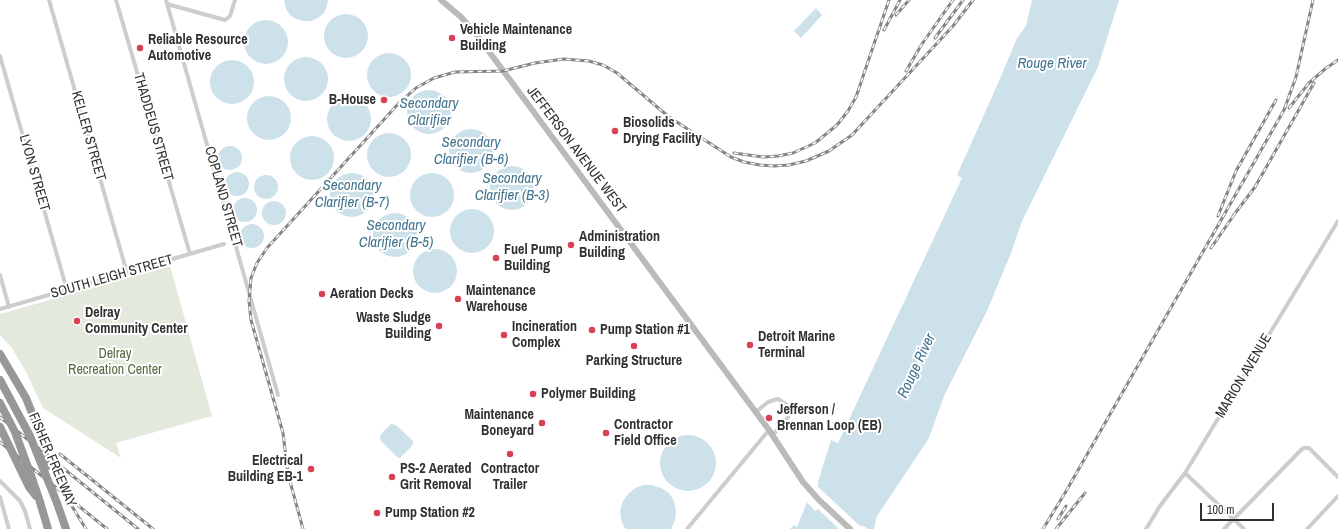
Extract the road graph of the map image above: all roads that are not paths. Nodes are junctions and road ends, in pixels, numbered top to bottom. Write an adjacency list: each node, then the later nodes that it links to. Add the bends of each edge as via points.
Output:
1 (49, 0): 10 (street, KELLER STREET)
2 (116, 0): 9 (street, THADDEUS STREET)
3 (235, 0): 5 (street, via 230,16 223,20)
4 (441, 0): 19 (main road, JEFFERSON AVENUE WEST, via 476,34)
5 (166, 2): 17 (street, COPLAND STREET)
6 (0, 56): 12 (street, LYON STREET)
7 (1338, 221): 22 (street, MARION AVENUE)
8 (224, 244): 9 (street, SOUTH LEIGH STREET)
9 (190, 254): 10 (street, SOUTH LEIGH STREET)
10 (127, 273): 12 (street, SOUTH LEIGH STREET)
11 (0, 275): 13 (street)
12 (67, 290): 13 (street, SOUTH LEIGH STREET)
13 (9, 307): 14 (street, SOUTH LEIGH STREET)
14 (0, 309)
15 (0, 354): 23 (highway, bridge, via 26,398 44,442)
16 (0, 380): 23 (highway, FISHER FREEWAY, bridge, via 30,436)
17 (278, 395)
18 (0, 403): 28 (highway, FISHER FREEWAY, bridge, via 15,432)
19 (756, 412): 21 (main road, JEFFERSON AVENUE WEST); 21 (street, via 768,402 778,399 787,405 790,411 788,417)
20 (0, 427): 28 (highway, bridge, via 28,487)
21 (771, 432): 34 (street); 35 (main road, JEFFERSON AVENUE WEST, via 810,491)
22 (1185, 473): 29 (street); 36 (street, MARION AVENUE)
23 (46, 476): 33 (highway, FISHER FREEWAY, bridge)
24 (1338, 477): 29 (street, via 1308,448 1301,450)
25 (0, 481): 31 (street, via 20,501)
26 (1338, 496): 39 (street)
27 (0, 497): 30 (street)
28 (40, 502): 32 (highway, FISHER FREEWAY)
29 (1233, 519): 37 (street); 38 (street)
30 (9, 529)
31 (30, 529)
32 (48, 529)
33 (66, 529)
34 (687, 529)
35 (850, 529)
36 (1146, 529)
37 (1224, 529)
38 (1244, 529)
39 (1307, 529)

